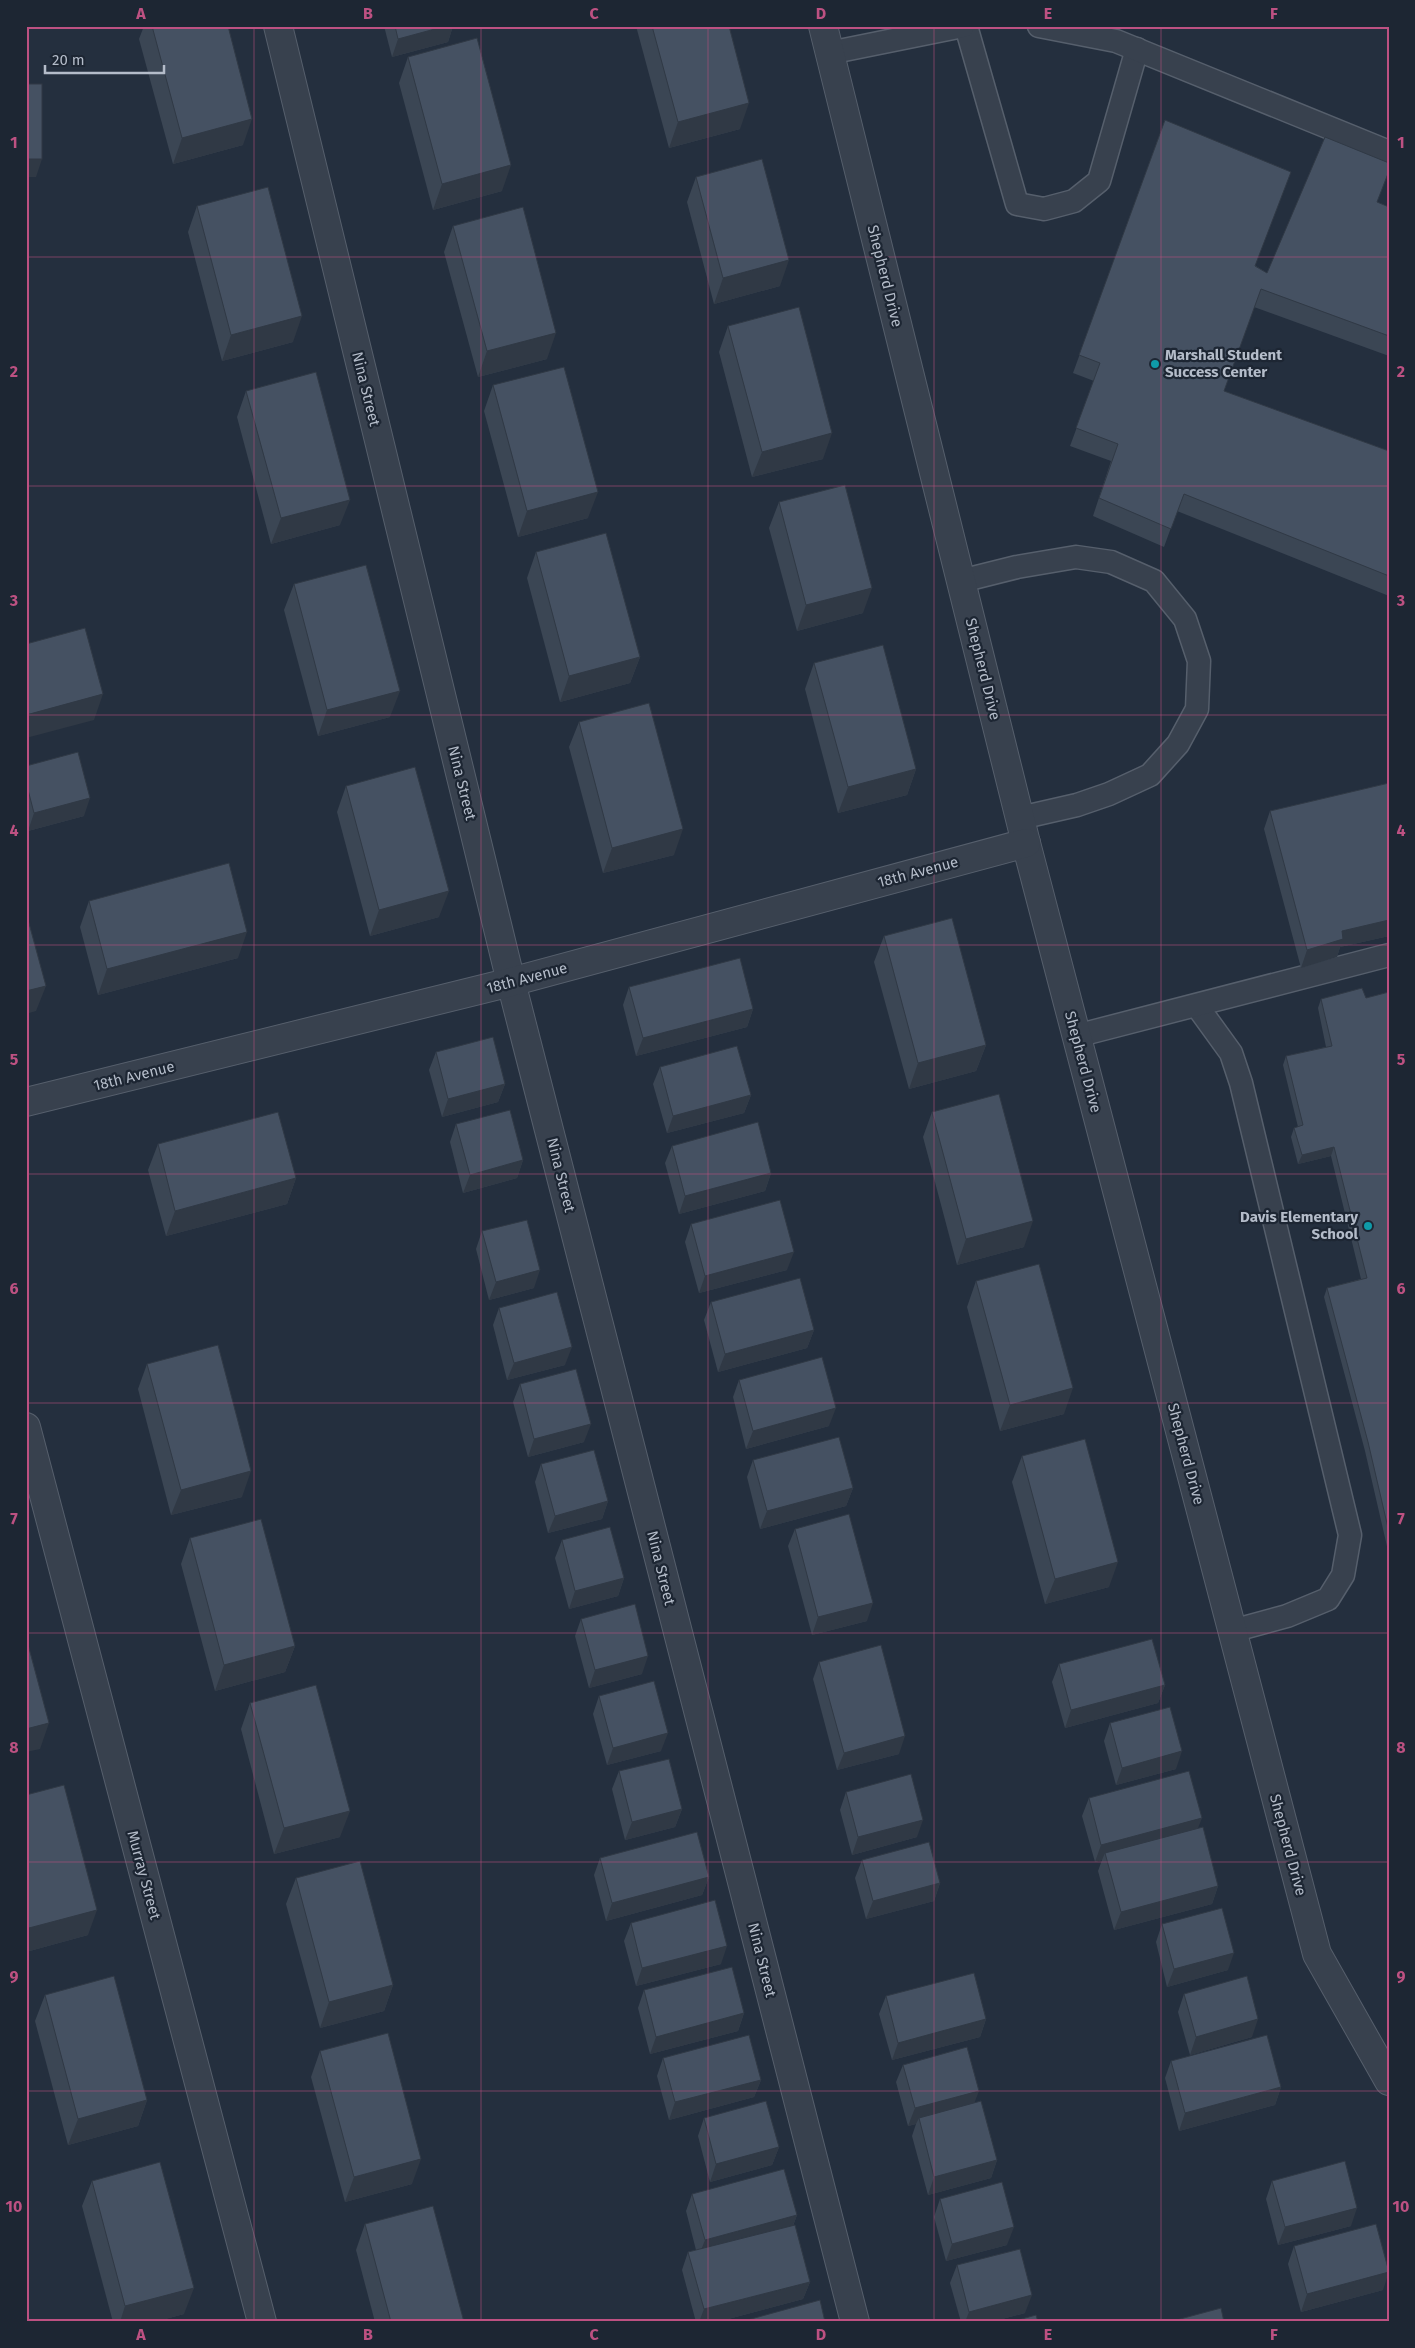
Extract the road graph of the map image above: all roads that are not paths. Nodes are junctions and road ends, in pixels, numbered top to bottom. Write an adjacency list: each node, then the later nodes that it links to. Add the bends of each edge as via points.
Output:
1 (278, 26): 11 (street, Nina Street)
2 (823, 26): 6 (street, Shepherd Drive)
3 (965, 26): 5 (lane, via 1017,204 1044,209 1074,201 1100,181); 6 (lane)
4 (1039, 26): 5 (lane, via 1116,40)
5 (1137, 49): 7 (lane)
6 (829, 53): 8 (street, Shepherd Drive)
7 (1389, 152)
8 (961, 581): 9 (street, Shepherd Drive); 9 (lane, via 1076,557 1111,562 1154,581 1185,619 1199,661 1197,709 1178,744 1150,775)
9 (1023, 831): 11 (street, 18th Avenue); 13 (street, Shepherd Drive)
10 (1389, 955): 12 (lane)
11 (511, 982): 14 (street, 18th Avenue); 19 (street, Nina Street)
12 (1198, 1006): 13 (lane); 16 (lane, via 1230,1053 1241,1083 1350,1535 1343,1575 1328,1599 1287,1616)
13 (1076, 1036): 16 (street, Shepherd Drive)
14 (26, 1102)
15 (26, 1427): 18 (street, Murray Street)
16 (1232, 1631): 17 (street, Shepherd Drive, via 1317,1954)
17 (1389, 2081)
18 (262, 2322)
19 (855, 2322)

